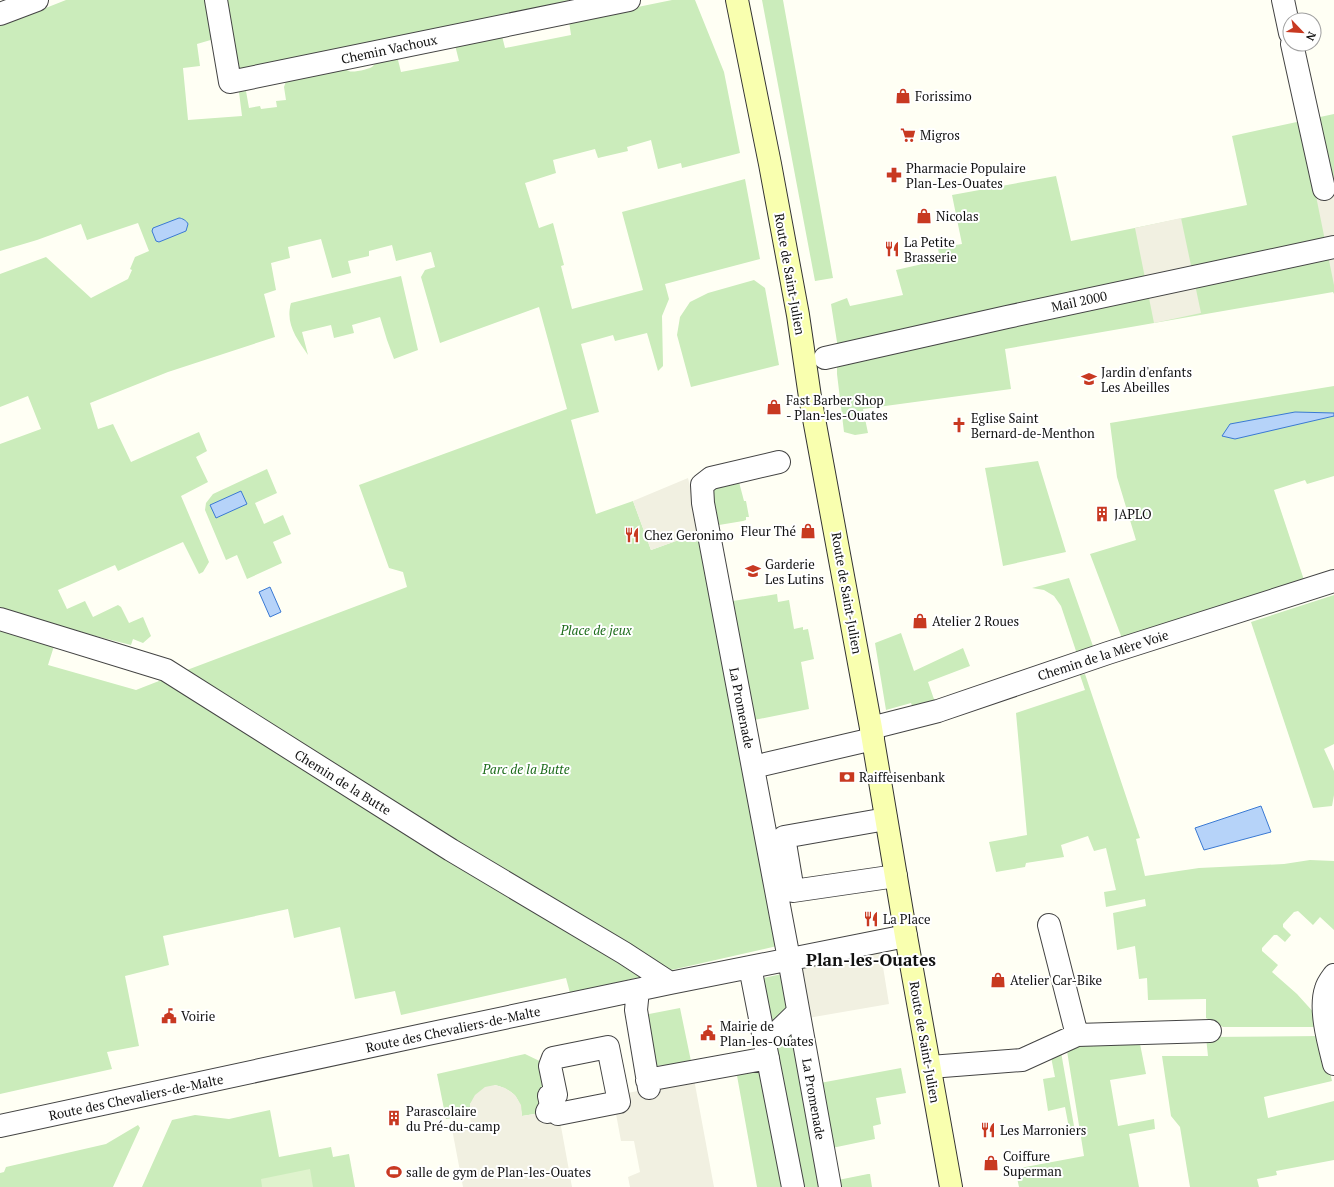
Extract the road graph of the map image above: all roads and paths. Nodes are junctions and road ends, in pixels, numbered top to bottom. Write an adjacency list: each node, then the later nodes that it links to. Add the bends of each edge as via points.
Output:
1 (37, 0): 7 (street)
2 (216, 0): 3 (street, Chemin Vachoux, via 230,82)
3 (629, 0)
4 (737, 0): 15 (main road, Route de Saint-Julien, via 798,315 810,397)
5 (1283, 0): 6 (street)
6 (1286, 12)
7 (0, 14)
8 (1294, 52): 9 (street)
9 (1324, 189)
10 (1334, 247): 11 (street, Mail 2000)
11 (825, 358)
12 (779, 462): 16 (street, La Promenade, via 711,478 702,485 703,502)
13 (1334, 581): 15 (street, Chemin de la Mère Voie, via 1108,653)
14 (0, 619): 24 (street, Chemin de la Butte, via 166,670 445,846)
15 (872, 733): 16 (street, Chemin de la Mère Voie); 17 (main road, Route de Saint-Julien)
16 (753, 767): 21 (street, La Promenade)
17 (886, 819): 18 (main road, Route de Saint-Julien); 18 (street, via 784,837 788,867 793,891)
18 (896, 876): 20 (main road, Route de Saint-Julien)
19 (1049, 925): 28 (street)
20 (906, 936): 21 (street, Route des Chevaliers-de-Malte); 31 (main road, Route de Saint-Julien)
21 (789, 959): 22 (street, Route des Chevaliers-de-Malte); 26 (street, La Promenade)
22 (750, 966): 24 (street, Route des Chevaliers-de-Malte); 29 (street)
23 (1334, 975): 30 (street, via 1326,989 1324,1004 1326,1032)
24 (670, 983): 25 (street, Route des Chevaliers-de-Malte)
25 (638, 990): 29 (street, via 636,1010 648,1084); 32 (street, Route des Chevaliers-de-Malte)
26 (798, 1012): 29 (street); 34 (street, La Promenade)
27 (1210, 1031): 28 (street)
28 (1077, 1035): 31 (street, via 1022,1060)
29 (766, 1051): 33 (street)
30 (1334, 1064)
31 (930, 1067): 35 (main road, Route de Saint-Julien)
32 (0, 1126)
33 (793, 1187)
34 (830, 1187)
35 (951, 1187)

